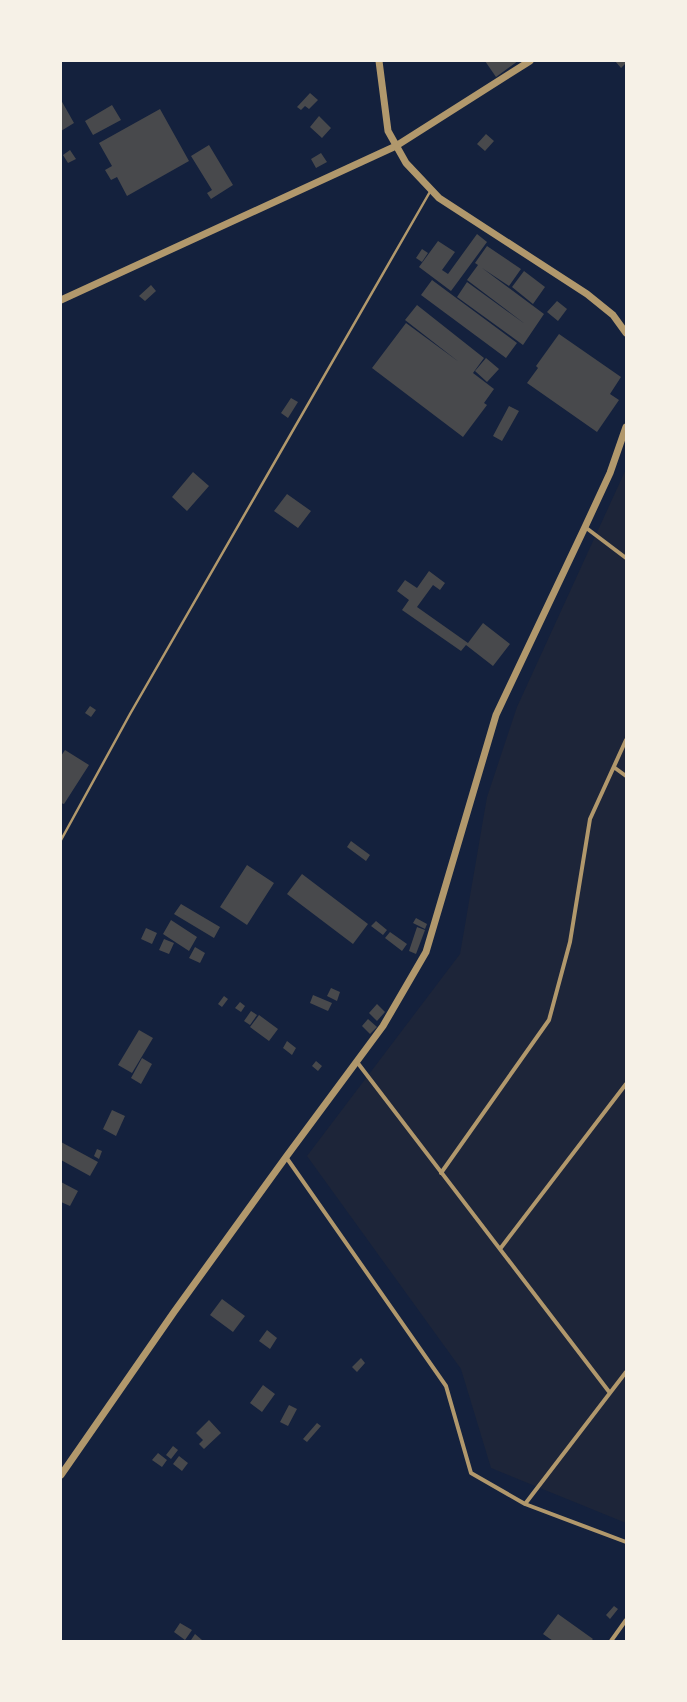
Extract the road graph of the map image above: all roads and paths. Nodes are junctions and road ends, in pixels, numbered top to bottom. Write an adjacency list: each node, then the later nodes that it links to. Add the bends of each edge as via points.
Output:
1 (380, 61): 3 (street, via 388,131)
2 (530, 61): 3 (street)
3 (396, 146): 4 (street, via 406,163); 5 (street)
4 (431, 190): 6 (street, via 439,198 587,294 614,315); 13 (lane, via 134,707)
5 (61, 300)
6 (626, 334)
7 (626, 428): 8 (street, via 610,473)
8 (585, 527): 9 (street); 14 (street, via 496,715 426,952 383,1026)
9 (626, 558)
10 (626, 740): 11 (street)
11 (615, 768): 12 (street); 17 (street, via 590,819 570,942 549,1020)
12 (626, 776)
13 (61, 840)
14 (357, 1062): 16 (street); 17 (street)
15 (626, 1084): 18 (street)
16 (286, 1157): 21 (street); 22 (street, via 446,1386 471,1474)
17 (441, 1173): 18 (street)
18 (500, 1249): 20 (street)
19 (626, 1372): 20 (street)
20 (610, 1393): 22 (street)
21 (61, 1475)
22 (525, 1504): 23 (street)
23 (626, 1542)
24 (626, 1620): 25 (street)
25 (611, 1641)

